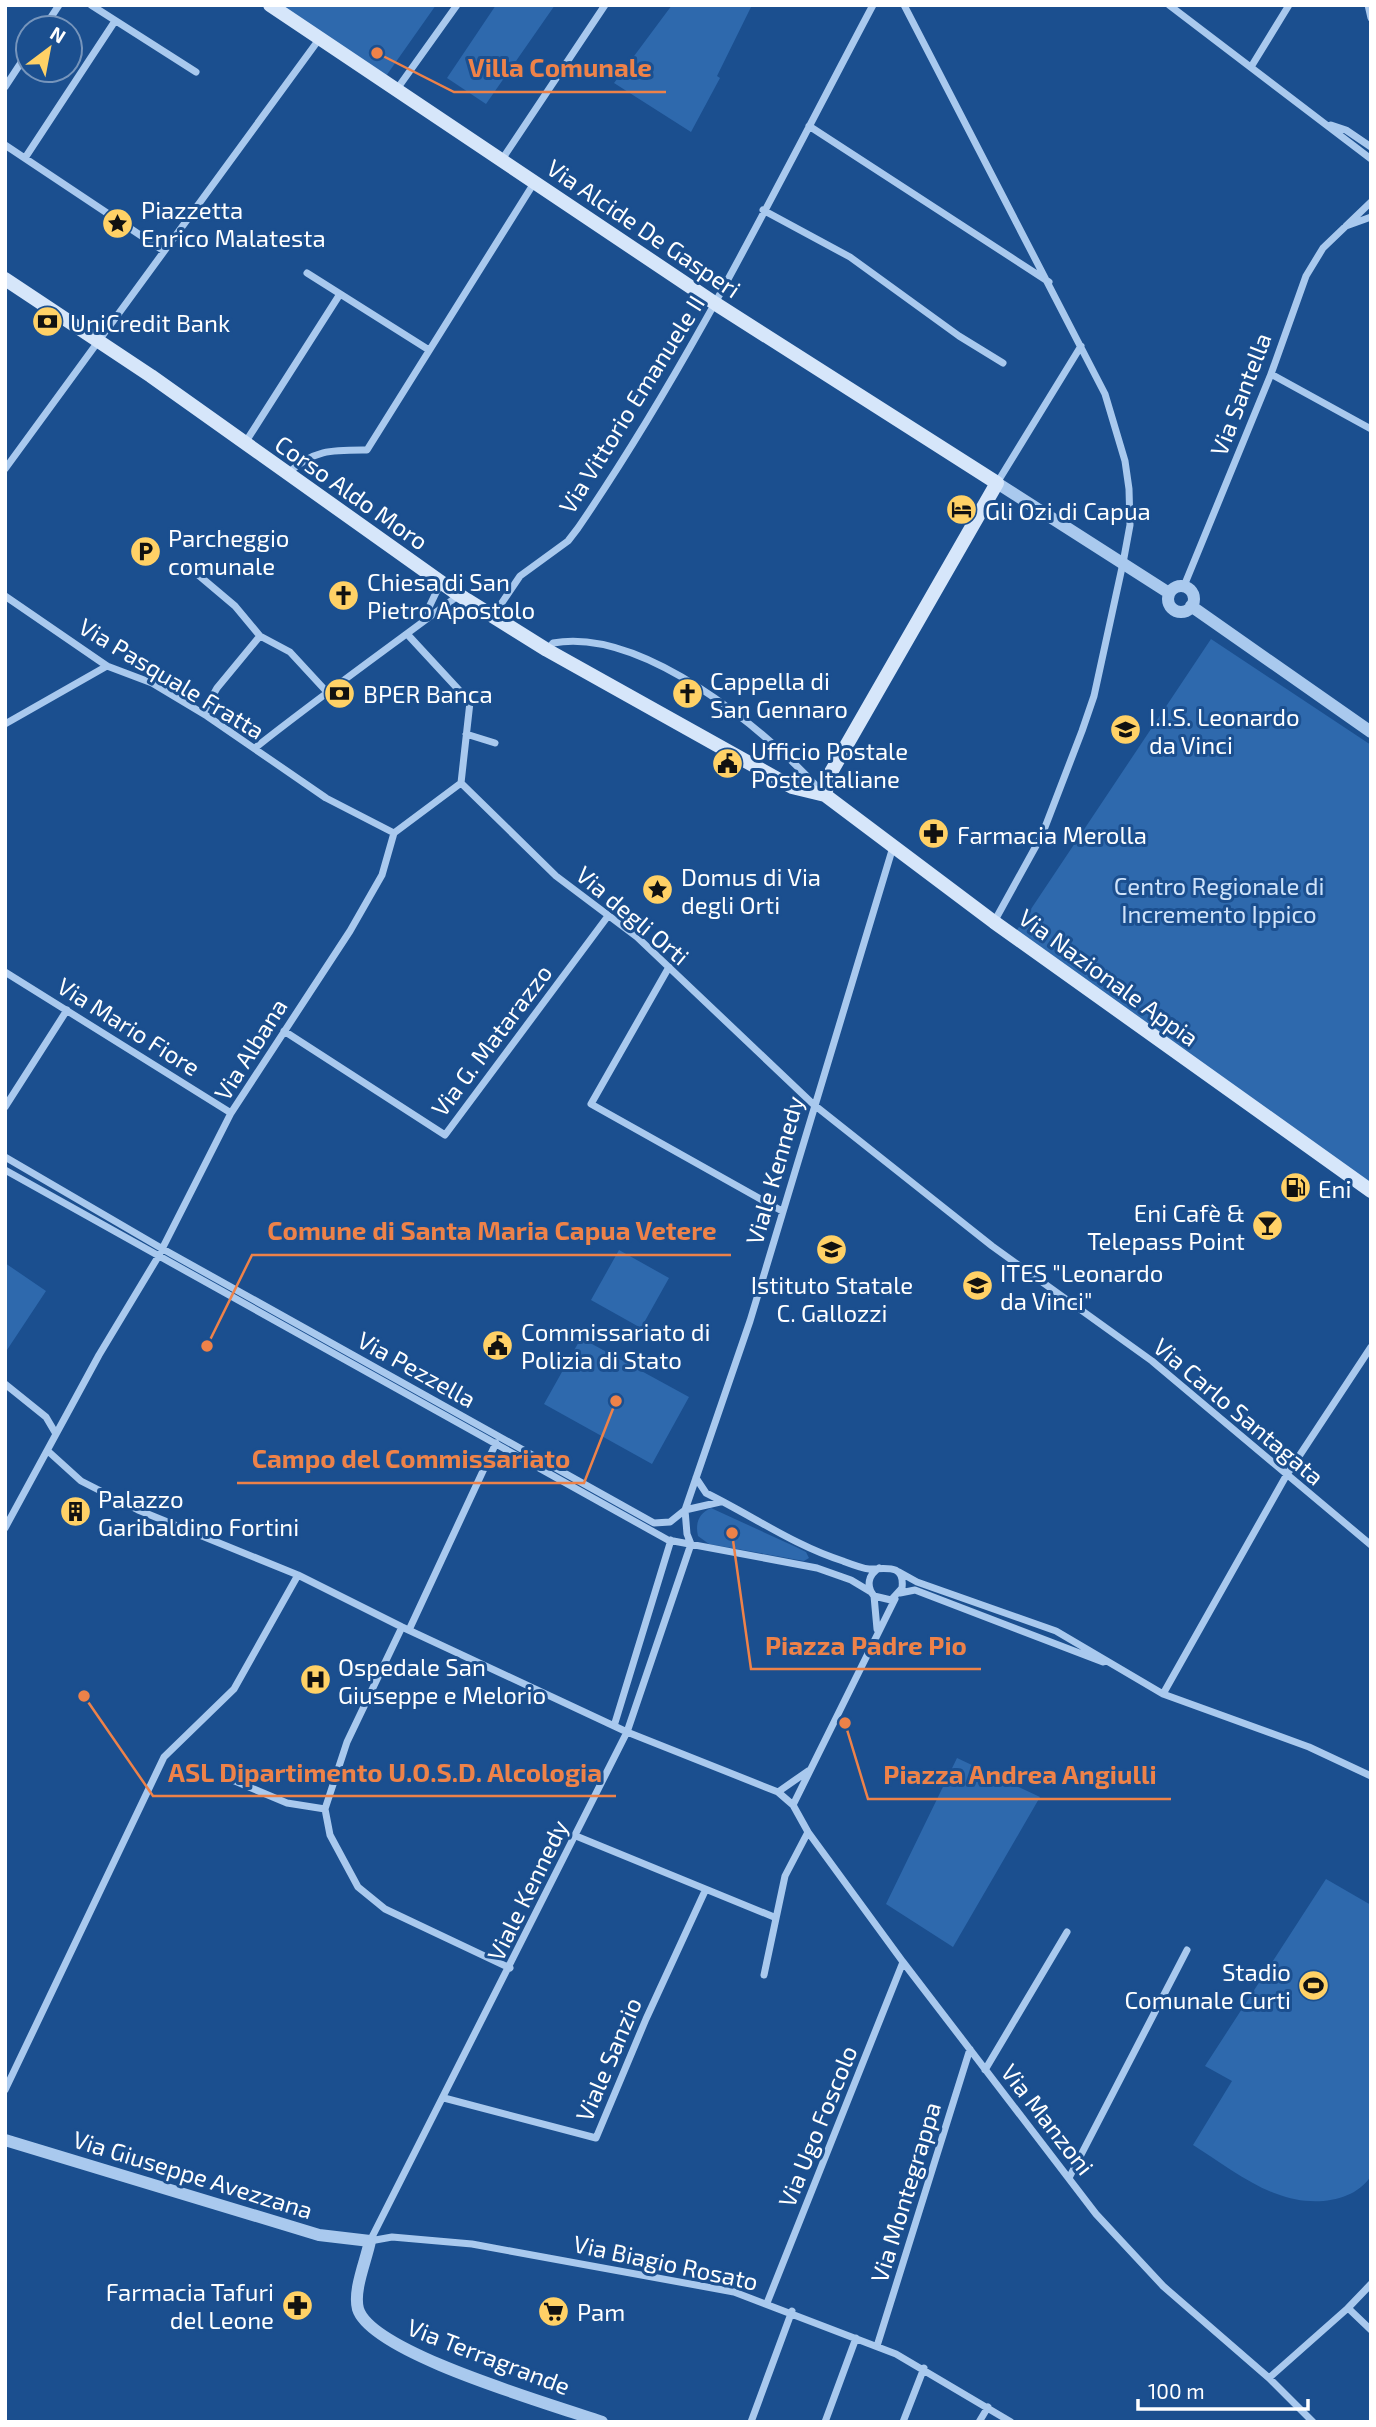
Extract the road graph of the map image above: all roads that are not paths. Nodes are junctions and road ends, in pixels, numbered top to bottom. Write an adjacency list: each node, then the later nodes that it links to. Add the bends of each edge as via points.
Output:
1 (91, 5): 11 (street)
2 (270, 5): 12 (main road, Via Alcide De Gasperi)
3 (457, 5): 15 (street)
4 (605, 5): 22 (street)
5 (873, 5): 17 (street, Via Vittorio Emanuele II)
6 (904, 5): 31 (street)
7 (1169, 5): 13 (street)
8 (1289, 5): 13 (street)
9 (1368, 5): 10 (street)
10 (1371, 18)
11 (115, 21): 14 (street); 20 (street)
12 (320, 38): 15 (main road, Via Alcide De Gasperi); 28 (street)
13 (1251, 68): 16 (street)
14 (195, 72)
15 (397, 89): 22 (main road, Via Alcide De Gasperi)
16 (1330, 125): 19 (street); 21 (street)
17 (809, 126): 25 (street, Via Vittorio Emanuele II); 31 (street)
18 (5, 145): 20 (street)
19 (1371, 147)
20 (25, 158): 28 (street)
21 (1371, 159)
22 (500, 161): 23 (main road, Via Alcide De Gasperi)
23 (534, 183): 33 (main road, Via Alcide De Gasperi); 36 (street)
24 (1371, 202): 27 (street, Via Santella)
25 (763, 210): 33 (street, Via Vittorio Emanuele II); 37 (street, via 850,257)
26 (1371, 217): 27 (street, Via Santella)
27 (1346, 226): 38 (street, Via Santella, via 1323,248 1306,276)
28 (164, 251): 34 (street)
29 (307, 273): 32 (street)
30 (5, 279): 34 (main road, Corso Aldo Moro)
31 (1050, 282): 35 (street)
32 (340, 294): 36 (street); 40 (street)
33 (716, 304): 43 (main road, Via Alcide De Gasperi); 52 (street, Via Vittorio Emanuele II, via 578,528 568,541 520,576)
34 (99, 341): 40 (main road, Corso Aldo Moro); 41 (street)
35 (1081, 346): 43 (street); 44 (street, via 1105,394 1125,461 1130,525)
36 (429, 350): 42 (street, via 367,450 307,456)
37 (1003, 363)
38 (1271, 374): 39 (street); 47 (street, Via Santella)
39 (1371, 429)
40 (244, 444): 42 (main road, Corso Aldo Moro)
41 (5, 469)
42 (287, 474): 46 (main road, Corso Aldo Moro)
43 (997, 483): 44 (street); 66 (main road, via 830,774)
44 (1124, 563): 48 (street); 70 (street, via 1094,696 1042,835)
45 (190, 568): 55 (street, via 235,606)
46 (441, 582): 49 (main road, Corso Aldo Moro); 53 (street)
47 (1184, 586): 48 (street); 51 (street, via 1193,594)
48 (1169, 593): 51 (street, via 1172,608 1180,611)
49 (459, 595): 52 (main road, Corso Aldo Moro); 53 (street)
50 (5, 596): 57 (street, Via Pasquale Fratta)
51 (1191, 606): 61 (street)
52 (493, 616): 56 (main road, Corso Aldo Moro)
53 (422, 622): 54 (street)
54 (408, 635): 58 (street); 62 (street, via 470,702)
55 (260, 636): 58 (street, via 289,652); 59 (street, via 216,688)
56 (547, 650): 66 (main road, Corso Aldo Moro, via 792,787); 66 (street, via 553,643 588,641 639,655 741,716)
57 (107, 666): 59 (street, Via Pasquale Fratta, via 152,683); 60 (street)
58 (326, 691): 64 (street)
59 (202, 713): 64 (street, Via Pasquale Fratta)
60 (5, 724)
61 (1371, 732)
62 (466, 734): 63 (street); 65 (street)
63 (495, 743)
64 (255, 748): 67 (street, Via Pasquale Fratta, via 326,798)
65 (461, 783): 67 (street); 69 (street, Via degli Orti, via 556,876)
66 (825, 795): 68 (main road, Via Nazionale Appia)
67 (394, 833): 74 (street, Via Albana, via 382,875)
68 (893, 846): 70 (main road, Via Nazionale Appia); 75 (street, Viale Kennedy)
69 (607, 916): 71 (street, Via degli Orti); 74 (street, Via G. Matarazzo, via 445,1135)
70 (994, 922): 80 (main road, Via Nazionale Appia)
71 (669, 967): 75 (street, Via degli Orti); 81 (street, via 591,1104)
72 (5, 972): 73 (street, Via Mario Fiore)
73 (67, 1010): 76 (street); 77 (street, Via Mario Fiore)
74 (284, 1031): 77 (street, Via Albana)
75 (813, 1104): 81 (street, Viale Kennedy); 90 (street, Via Carlo Santagata, via 992,1246 1152,1361)
76 (5, 1107)
77 (231, 1113): 82 (street, Via Albana)
78 (5, 1157): 82 (street, Via Pezzella)
79 (5, 1170): 83 (street)
80 (1371, 1191)
81 (782, 1211): 91 (street, Viale Kennedy)
82 (161, 1248): 83 (street, Via Albana); 87 (street, Via Pezzella)
83 (158, 1257): 86 (street, Via Albana); 88 (street)
84 (1371, 1347): 90 (street)
85 (5, 1384): 86 (street, via 46,1417)
86 (56, 1434): 89 (street, Via Albana)
87 (499, 1436): 88 (street); 93 (street, Via Pezzella, via 654,1523 670,1522)
88 (495, 1445): 95 (street); 105 (street)
89 (49, 1452): 94 (street, Via Albana); 102 (street, via 81,1481 138,1510)
90 (1286, 1476): 97 (street, Via Carlo Santagata); 108 (street)
91 (696, 1478): 92 (street, via 700,1488); 93 (street, Viale Kennedy)
92 (724, 1502): 93 (street); 98 (street)
93 (685, 1510): 96 (street)
94 (5, 1528)
95 (671, 1540): 96 (street); 109 (street)
96 (691, 1544): 100 (street); 110 (street, Viale Kennedy)
97 (1371, 1545)
98 (824, 1553): 99 (street, via 867,1569); 100 (street)
99 (878, 1568): 101 (street); 103 (street, via 869,1581)
100 (817, 1569): 103 (street, via 851,1580)
101 (899, 1572): 104 (street, via 903,1583); 107 (street, via 1056,1631)
102 (298, 1575): 105 (street); 128 (street, via 234,1689 164,1757)
103 (873, 1594): 104 (street, via 885,1601); 106 (street)
104 (898, 1595): 106 (street); 107 (street, via 915,1590 928,1594)
105 (405, 1629): 109 (street); 116 (street, via 347,1741)
106 (877, 1630): 111 (street)
107 (1133, 1675): 108 (street)
108 (1164, 1694): 112 (street, via 1309,1746)
109 (614, 1726): 110 (street)
110 (627, 1732): 114 (street); 118 (street, Viale Kennedy)
111 (808, 1771): 114 (street); 115 (street)
112 (1371, 1775)
113 (230, 1779): 116 (street, via 287,1803)
114 (778, 1792): 115 (street)
115 (793, 1805): 117 (street, Via Manzoni)
116 (325, 1809): 124 (street, via 330,1835 358,1887 385,1909)
117 (808, 1832): 120 (street, via 785,1876); 123 (street, Via Manzoni)
118 (576, 1836): 119 (street); 124 (street, Viale Kennedy)
119 (705, 1891): 120 (street); 129 (street, Viale Sanzio, via 596,2138)
120 (774, 1917): 125 (street)
121 (1067, 1932): 127 (street)
122 (1187, 1950): 131 (street)
123 (903, 1962): 126 (street, Via Manzoni); 134 (street, Via Ugo Foscolo)
124 (510, 1968): 129 (street, Viale Kennedy)
125 (764, 1975)
126 (970, 2049): 127 (street, Via Manzoni); 139 (street, Via Montegrappa)
127 (985, 2070): 131 (street, Via Manzoni)
128 (5, 2090)
129 (444, 2098): 132 (street, Viale Kennedy)
130 (6, 2142): 132 (street, Via Giuseppe Avezzana, via 319,2235)
131 (1069, 2178): 141 (street, Via Manzoni, via 1163,2286)
132 (370, 2241): 134 (street, Via Biagio Rosato, via 392,2236 472,2244 734,2292); 143 (street, Via Terragrande, via 357,2299 359,2312 373,2331 445,2367)
133 (1371, 2284): 135 (street)
134 (767, 2303): 136 (street, Via Biagio Rosato)
135 (1348, 2308): 137 (street); 141 (street)
136 (792, 2311): 138 (street, Via Biagio Rosato); 144 (street)
137 (1371, 2330)
138 (856, 2338): 139 (street, Via Biagio Rosato); 145 (street)
139 (877, 2346): 140 (street, Via Biagio Rosato)
140 (924, 2368): 142 (street, Via Biagio Rosato); 146 (street)
141 (1269, 2378): 149 (street, Via Manzoni)
142 (988, 2407): 147 (street); 148 (street, Via Biagio Rosato)
143 (602, 2422)
144 (751, 2422)
145 (825, 2422)
146 (903, 2422)
147 (979, 2422)
148 (1011, 2422)
149 (1313, 2422)

